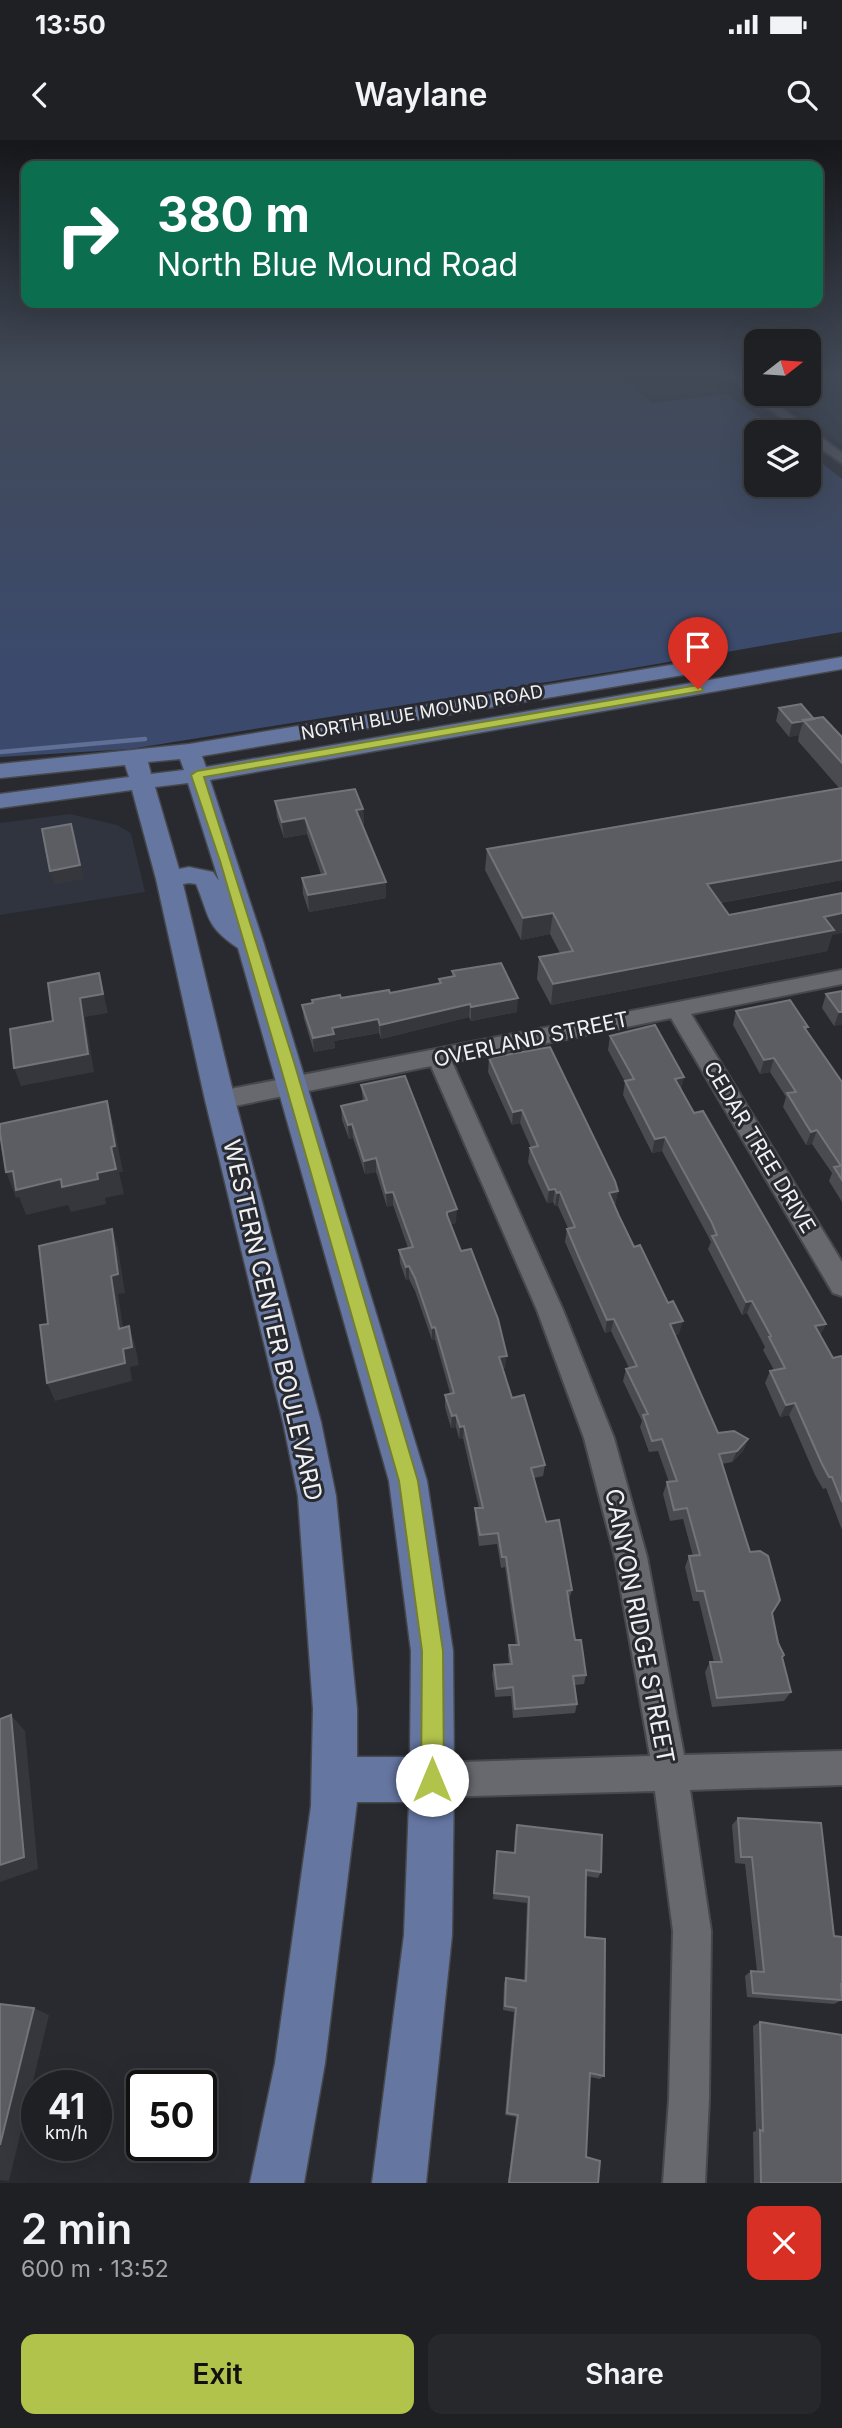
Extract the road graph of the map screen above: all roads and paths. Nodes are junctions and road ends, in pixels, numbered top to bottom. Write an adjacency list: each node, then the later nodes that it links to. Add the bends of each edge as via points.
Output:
1 (842, 643): 4 (main road, NORTH BLUE MOUND ROAD)
2 (842, 663): 4 (main road, NORTH BLUE MOUND ROAD)
3 (135, 758): 4 (main road, NORTH BLUE MOUND ROAD); 5 (main road, NORTH BLUE MOUND ROAD); 6 (main road, WESTERN CENTER BOULEVARD)
4 (193, 763): 6 (main road, NORTH BLUE MOUND ROAD); 9 (main road)
5 (0, 771)
6 (142, 783): 7 (main road, NORTH BLUE MOUND ROAD); 8 (main road, WESTERN CENTER BOULEVARD)
7 (0, 801)
8 (169, 879): 9 (main road, via 204,878 225,926); 14 (main road, WESTERN CENTER BOULEVARD)
9 (251, 944): 13 (main road)
10 (842, 977): 11 (street, OVERLAND STREET)
11 (677, 1010): 12 (street, OVERLAND STREET); 15 (street, CEDAR TREE DRIVE)
12 (439, 1058): 13 (street, OVERLAND STREET); 17 (street, CANYON RIDGE STREET, via 550,1310 599,1438 631,1558)
13 (293, 1086): 14 (street, OVERLAND STREET); 19 (main road, via 408,1481 432,1651)
14 (220, 1100): 18 (main road, WESTERN CENTER BOULEVARD, via 317,1496 335,1709)
15 (842, 1285)
16 (842, 1768): 17 (street)
17 (670, 1773): 19 (street); 22 (street, CANYON RIDGE STREET, via 692,1931)
18 (334, 1779): 19 (main road); 20 (main road, WESTERN CENTER BOULEVARD, via 300,2063)
19 (432, 1780): 21 (main road, via 428,1935)
20 (276, 2183)
21 (399, 2183)
22 (684, 2183)

